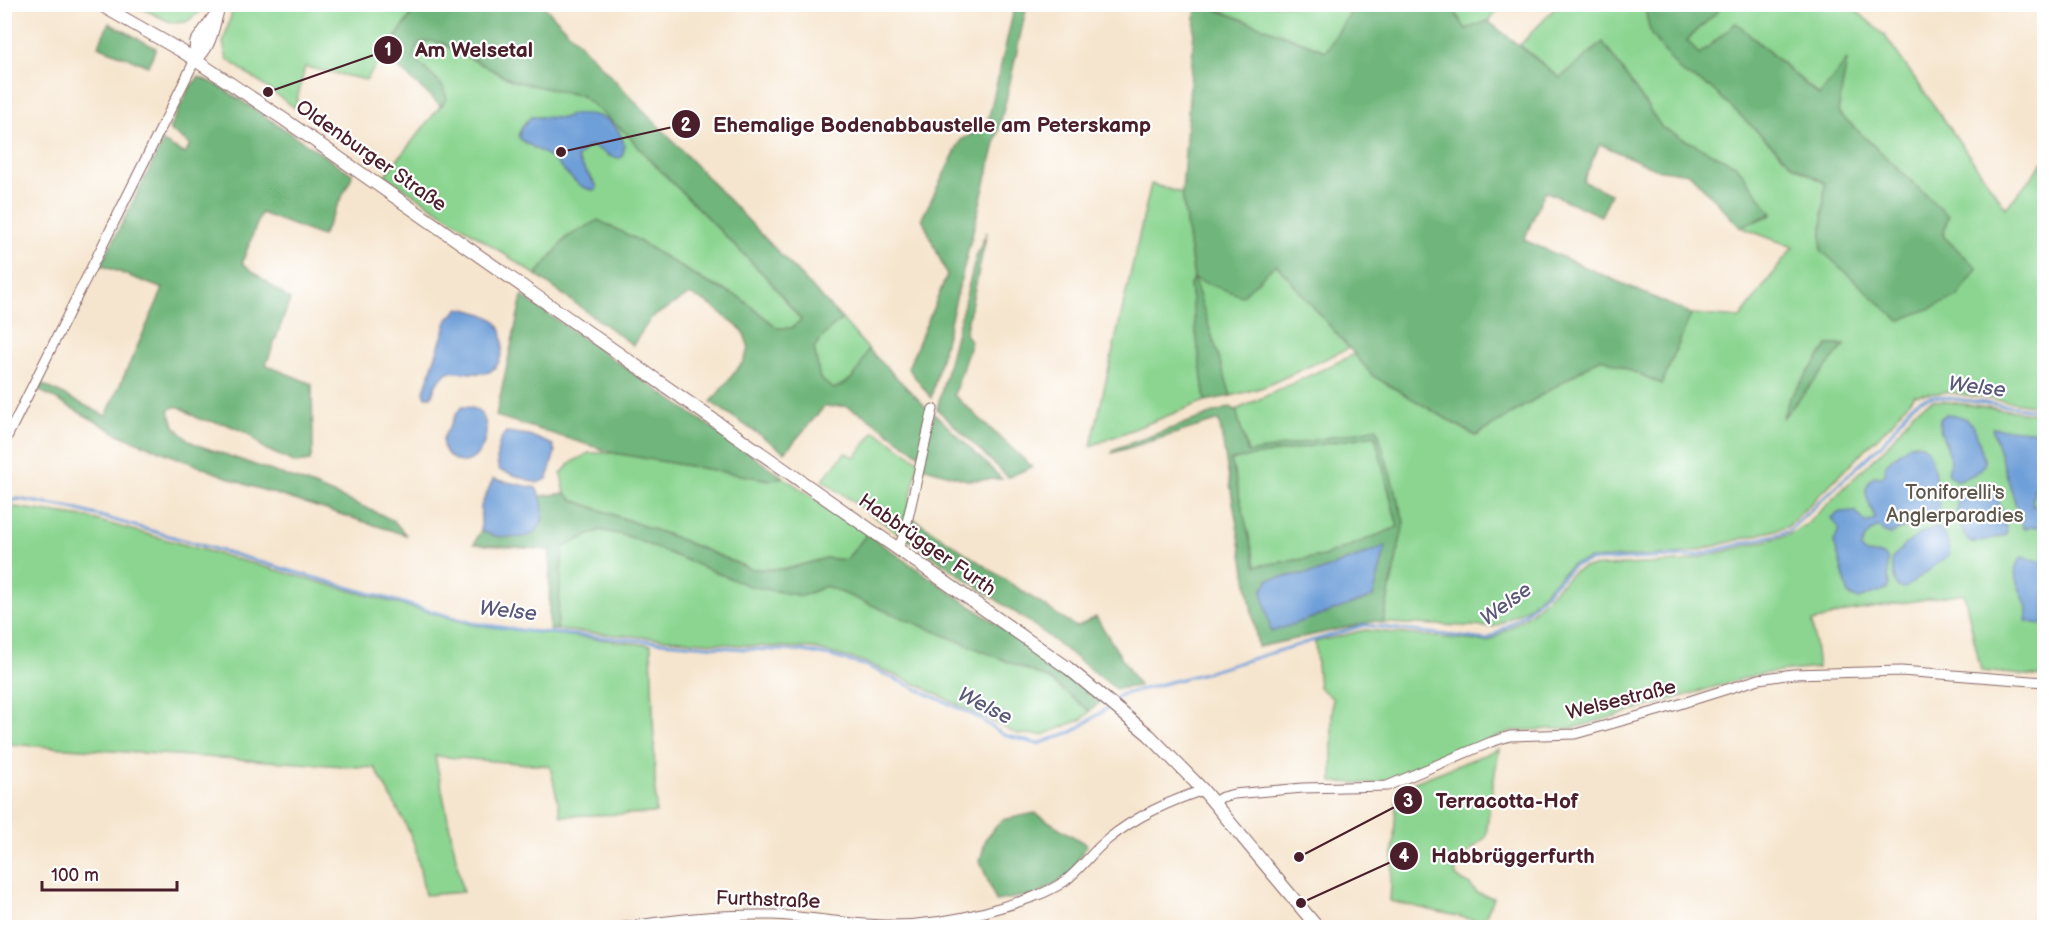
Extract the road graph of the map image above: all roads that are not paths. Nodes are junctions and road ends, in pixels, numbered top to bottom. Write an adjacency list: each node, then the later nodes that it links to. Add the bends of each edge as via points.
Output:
1 (99, 4): 3 (street, Oldenburger Straße)
2 (219, 9): 3 (street, via 212,35)
3 (195, 60): 4 (street, Oldenburger Straße); 6 (street)
4 (468, 247): 8 (street, Habbrügger Furth)
5 (933, 409): 8 (street, via 908,518)
6 (8, 426): 7 (street)
7 (4, 442)
8 (897, 548): 10 (street, Habbrügger Furth, via 1106,698)
9 (2044, 682): 11 (street, Welsestraße, via 1901,671 1793,674 1759,679 1575,734 1510,736 1387,786 1234,794)
10 (1203, 790): 11 (street, Habbrügger Furth); 13 (street, Furthstraße, via 1135,819 1065,881 1046,892 950,920 890,925 743,915)
11 (1214, 802): 12 (street, Habbrügger Furth)
12 (1315, 924)
13 (620, 927)

